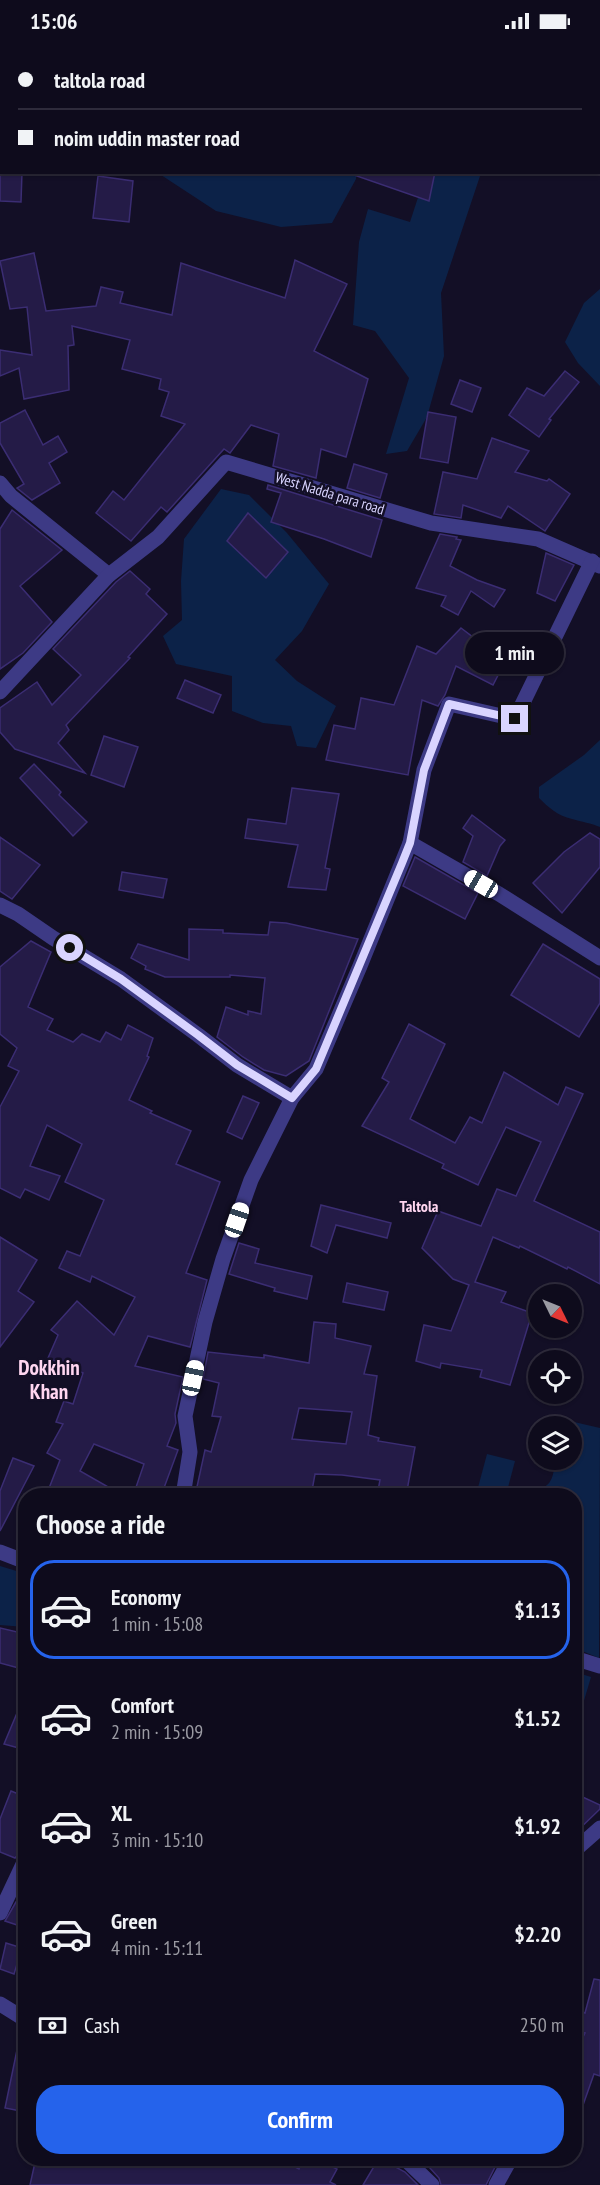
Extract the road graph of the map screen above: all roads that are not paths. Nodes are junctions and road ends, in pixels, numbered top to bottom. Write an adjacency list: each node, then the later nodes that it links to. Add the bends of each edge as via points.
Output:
1 (0, 483): 3 (street)
2 (596, 563): 3 (street, West Nadda para road, via 538,539 431,523 226,462 158,537); 5 (street, via 515,719 449,704 424,770)
3 (109, 575): 4 (street, West Nadda para road)
4 (0, 692)
5 (410, 843): 7 (street); 8 (street, via 316,1069)
6 (0, 905): 8 (street, via 121,979 237,1065)
7 (600, 958)
8 (292, 1098): 9 (street, via 250,1180 222,1259 185,1416 190,1452)
9 (184, 1488)
10 (0, 1552): 11 (street)
11 (18, 1559)
12 (582, 1660): 13 (street)
13 (600, 1666)
14 (600, 1828): 15 (street)
15 (582, 1844)
16 (18, 1875): 17 (street)
17 (0, 1913)
18 (0, 2004): 19 (street)
19 (18, 2015)
20 (412, 2166): 22 (street)
21 (507, 2166): 23 (street)
22 (432, 2185)
23 (496, 2185)

